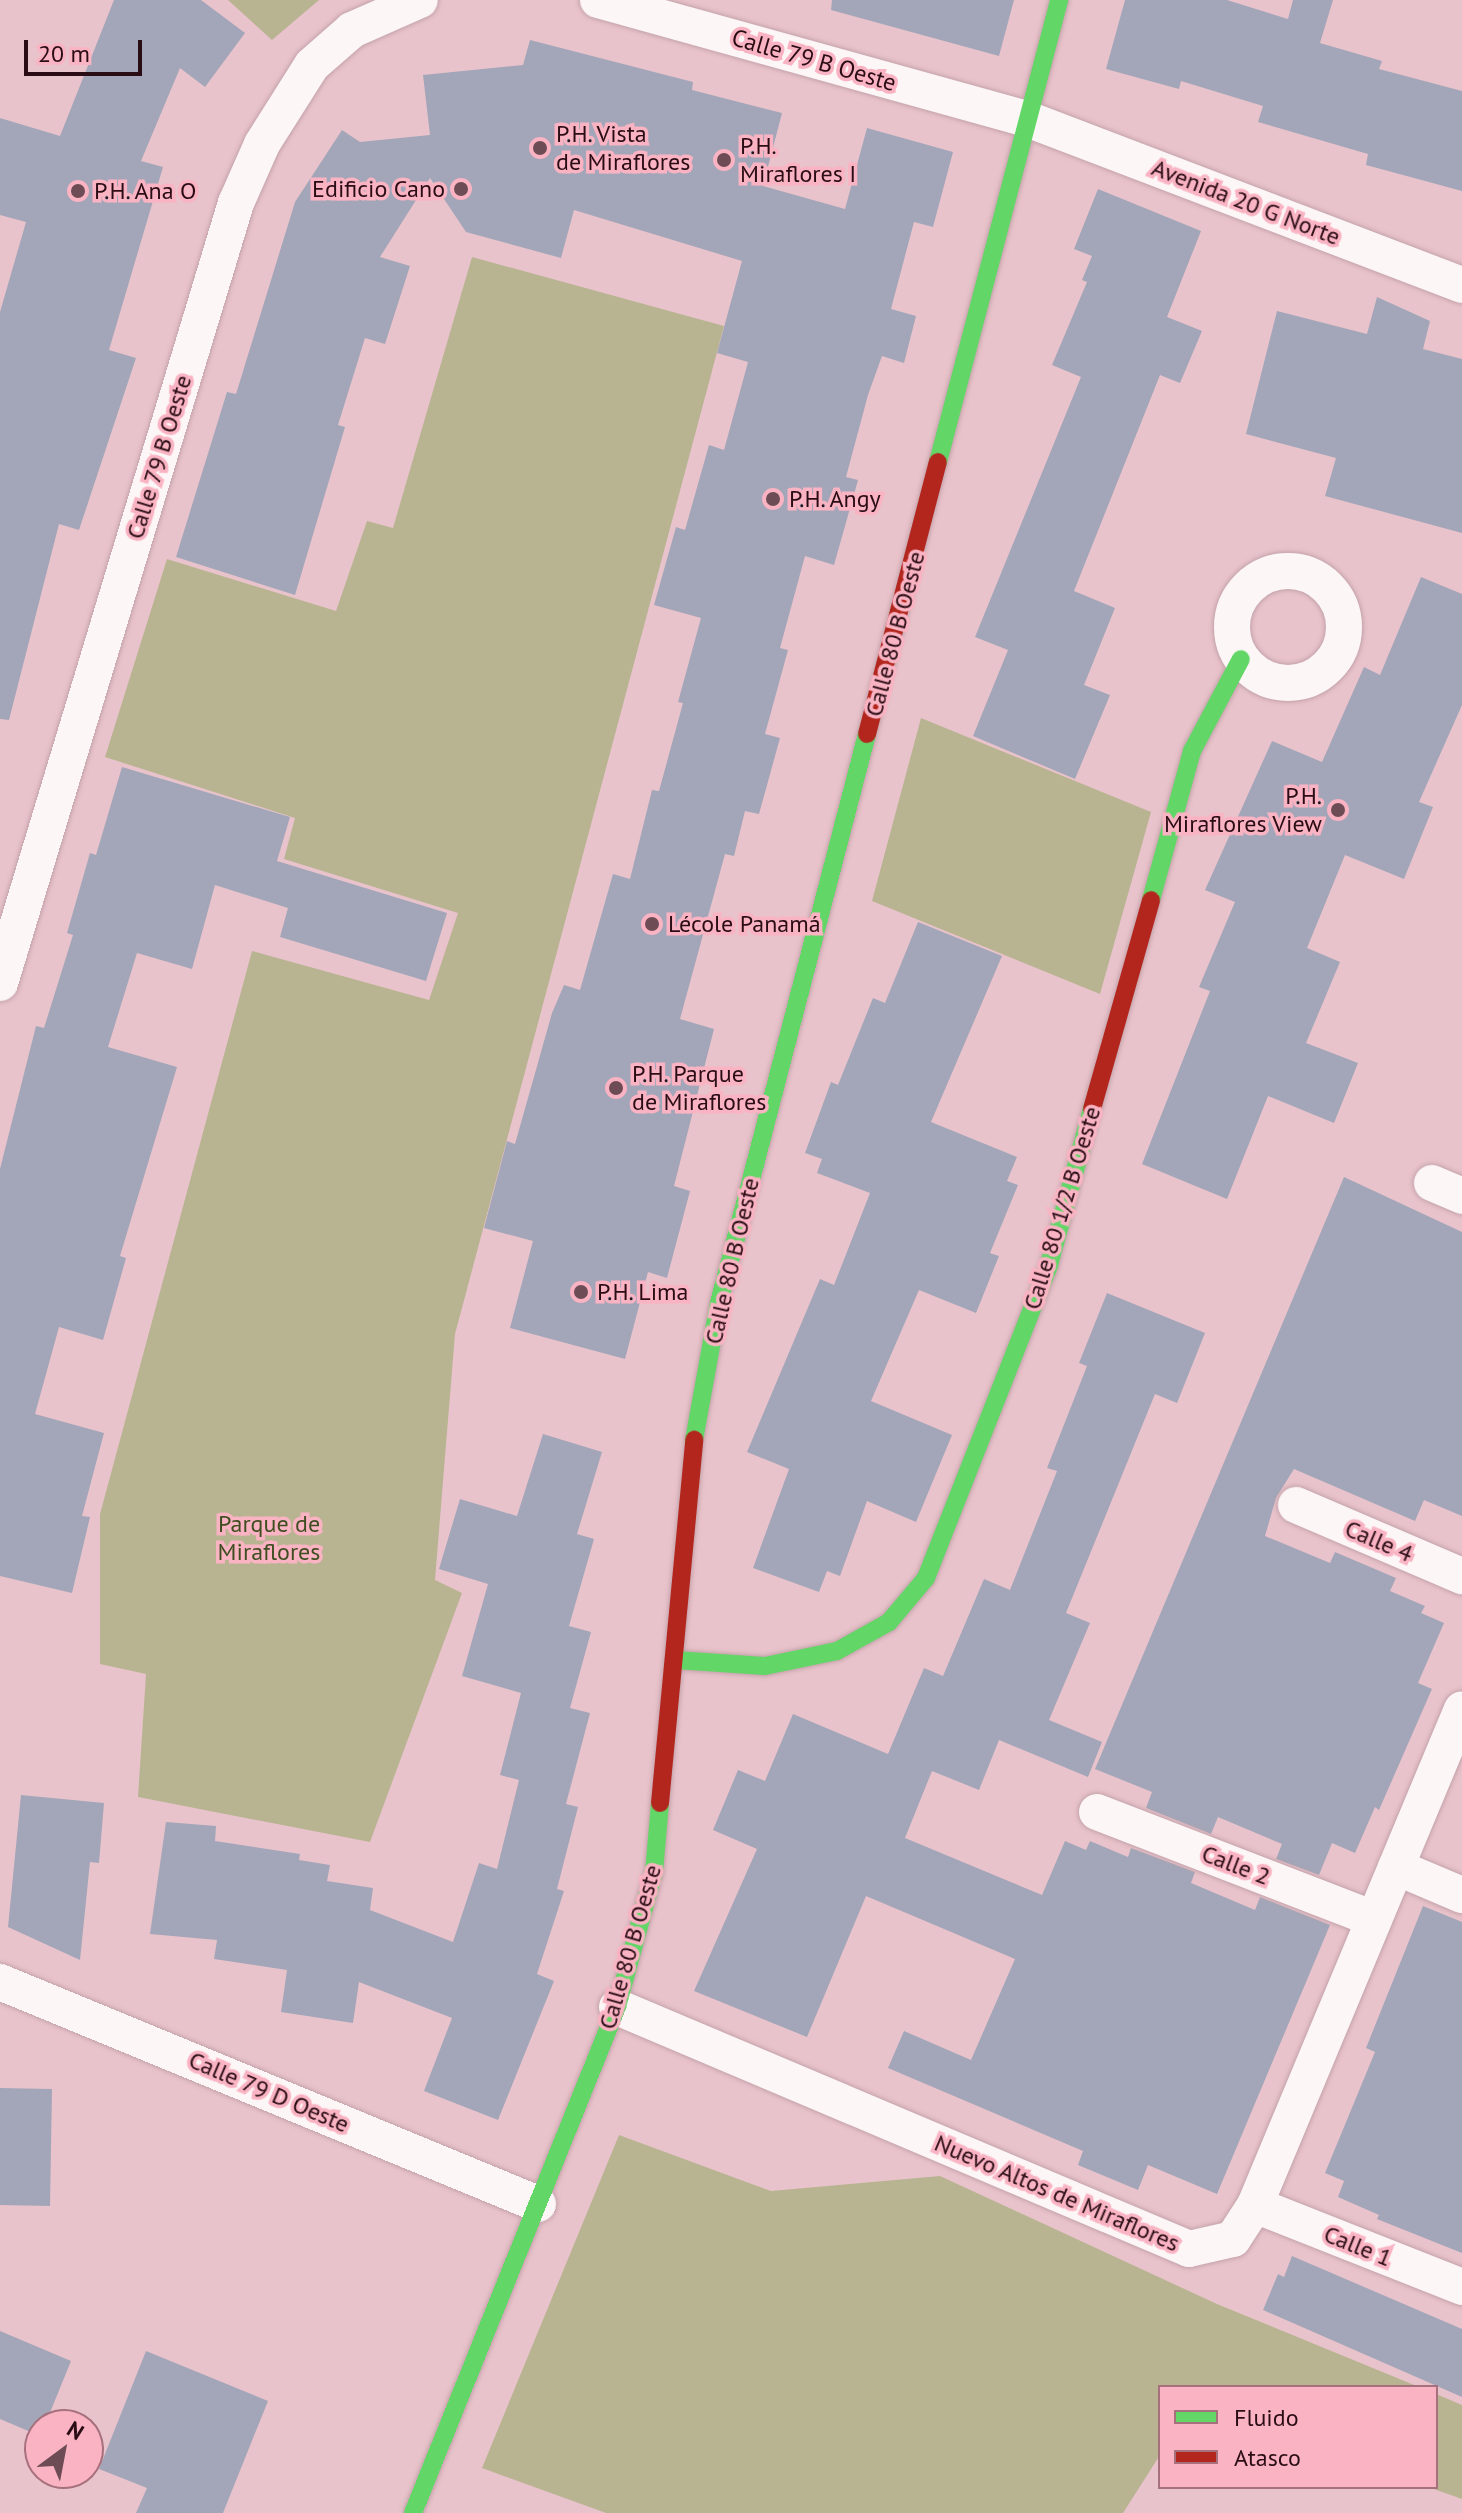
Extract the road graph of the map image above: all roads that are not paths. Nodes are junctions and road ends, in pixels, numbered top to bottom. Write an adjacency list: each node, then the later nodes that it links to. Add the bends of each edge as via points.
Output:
1 (420, 0): 7 (street, Calle 79 B Oeste, via 352,30 312,65 262,144 236,203)
2 (598, 0): 4 (street, Calle 79 B Oeste)
3 (1059, 0): 4 (street, Calle 80 B Oeste)
4 (1030, 120): 5 (street, Avenida 20 G Norte); 10 (street, Calle 80 B Oeste, via 719,1303 692,1454)
5 (1462, 285)
6 (1241, 659): 10 (street, Calle 80 1/2 B Oeste, via 1192,751 1049,1265 926,1578 889,1622 837,1651 765,1666)
7 (0, 983)
8 (1296, 1505): 9 (street, Calle 4)
9 (1462, 1576)
10 (675, 1660): 17 (street, Calle 80 B Oeste, via 654,1872)
11 (1462, 1709): 13 (street, Nuevo Altos de Miraflores)
12 (1097, 1812): 15 (street, Calle 2)
13 (1396, 1867): 14 (street); 15 (street, Nuevo Altos de Miraflores)
14 (1462, 1895)
15 (1374, 1919): 19 (street, Nuevo Altos de Miraflores)
16 (0, 1982): 18 (street, Calle 79 D Oeste)
17 (617, 2007): 18 (street, Calle 80 B Oeste); 19 (street, Nuevo Altos de Miraflores, via 1189,2249 1233,2239)
18 (538, 2204): 21 (street, Calle 80 B Oeste)
19 (1255, 2205): 20 (street, Calle 1)
20 (1462, 2287)
21 (413, 2513)

